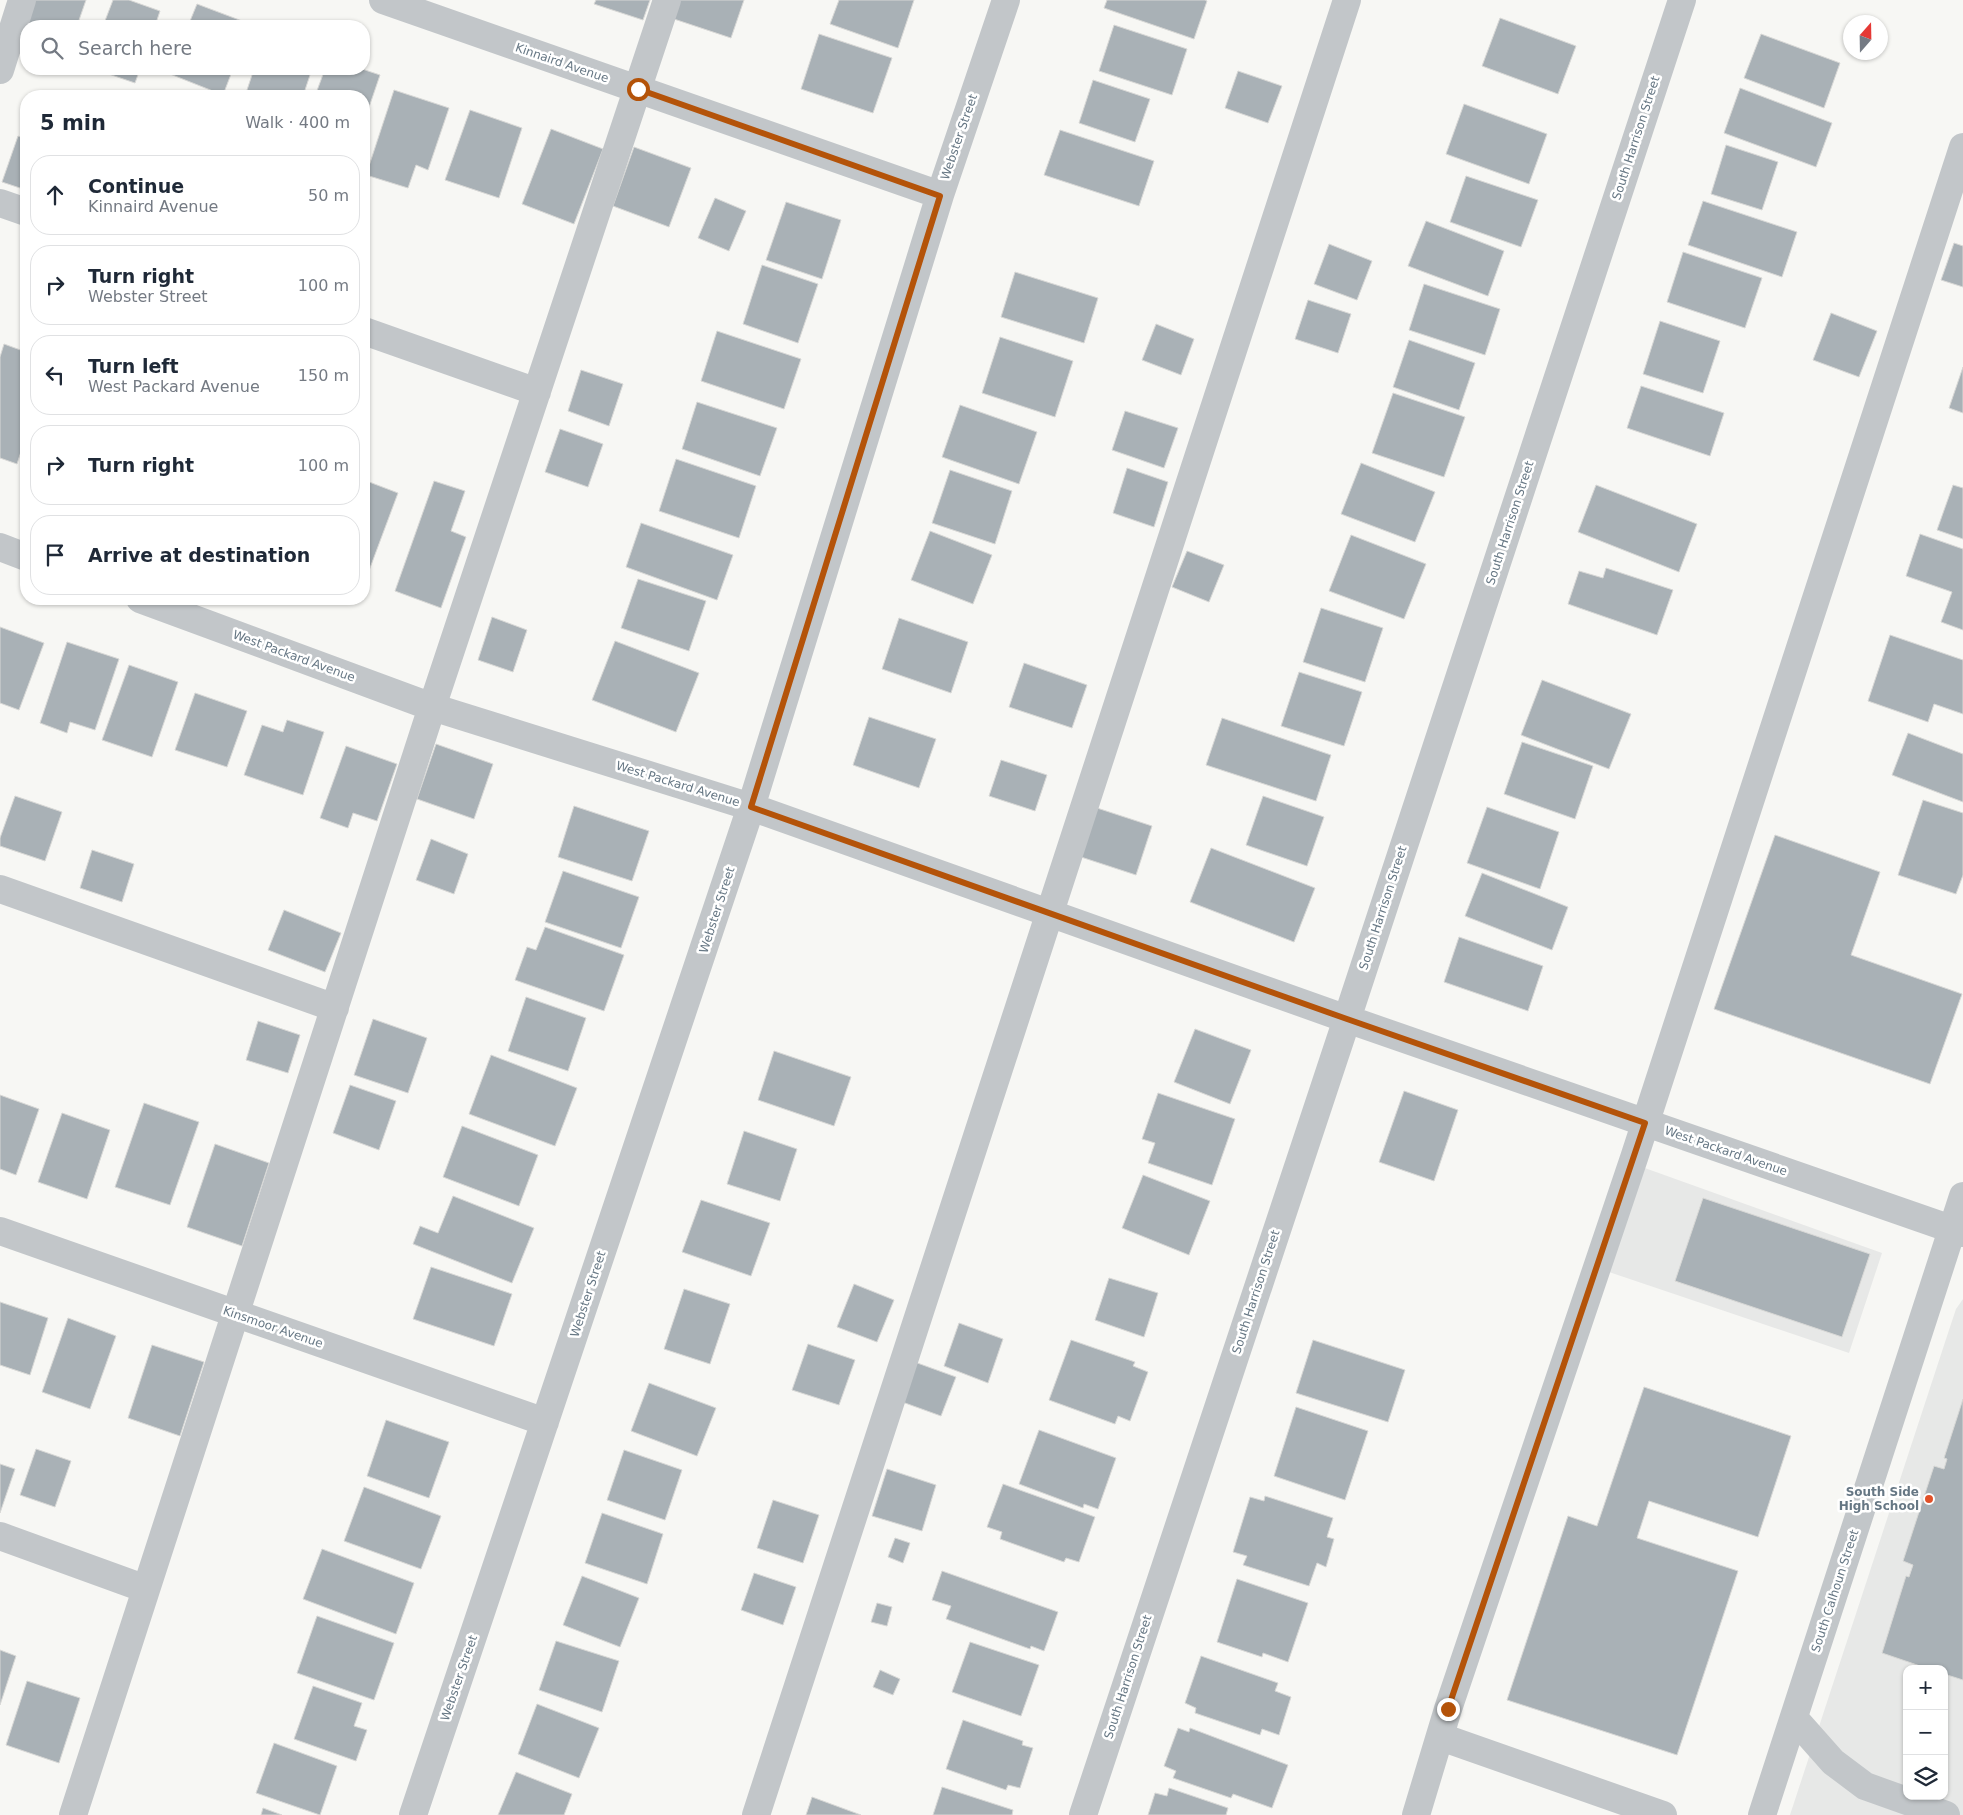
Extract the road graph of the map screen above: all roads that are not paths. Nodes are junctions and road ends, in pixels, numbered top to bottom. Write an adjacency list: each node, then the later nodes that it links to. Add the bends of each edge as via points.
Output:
1 (22, 0): 7 (street)
2 (383, 0): 8 (street, Kinnaird Avenue)
3 (667, 0): 8 (street)
4 (1006, 0): 10 (street, Webster Street)
5 (1346, 0): 21 (street)
6 (1682, 0): 23 (street, South Harrison Street)
7 (0, 70)
8 (638, 89): 10 (street, Kinnaird Avenue); 14 (street)
9 (1963, 147): 24 (street)
10 (940, 196): 19 (street, Webster Street)
11 (0, 203): 12 (street)
12 (20, 210)
13 (370, 333): 14 (street)
14 (537, 392): 18 (street)
15 (0, 547): 16 (street)
16 (20, 555)
17 (156, 605): 18 (street, West Packard Avenue)
18 (432, 707): 19 (street, West Packard Avenue); 22 (street)
19 (751, 807): 21 (street, West Packard Avenue); 29 (street, Webster Street)
20 (0, 889): 22 (street)
21 (1049, 914): 23 (street, West Packard Avenue); 36 (street)
22 (335, 1008): 28 (street)
23 (1347, 1019): 24 (street, West Packard Avenue); 37 (street, South Harrison Street)
24 (1645, 1123): 27 (street, West Packard Avenue); 33 (street)
25 (1963, 1196): 27 (street, South Calhoun Street)
26 (0, 1231): 28 (street, Kinsmoor Avenue)
27 (1958, 1231): 32 (street, South Calhoun Street)
28 (236, 1314): 29 (street, Kinsmoor Avenue); 31 (street)
29 (545, 1422): 35 (street, Webster Street)
30 (0, 1536): 31 (street)
31 (146, 1589): 34 (street)
32 (1794, 1718): 40 (street, South Calhoun Street); 41 (street, via 1834,1762 1865,1786)
33 (1441, 1737): 38 (street); 39 (street)
34 (73, 1815)
35 (412, 1815)
36 (756, 1815)
37 (1082, 1815)
38 (1416, 1815)
39 (1663, 1815)
40 (1762, 1815)
41 (1946, 1815)

